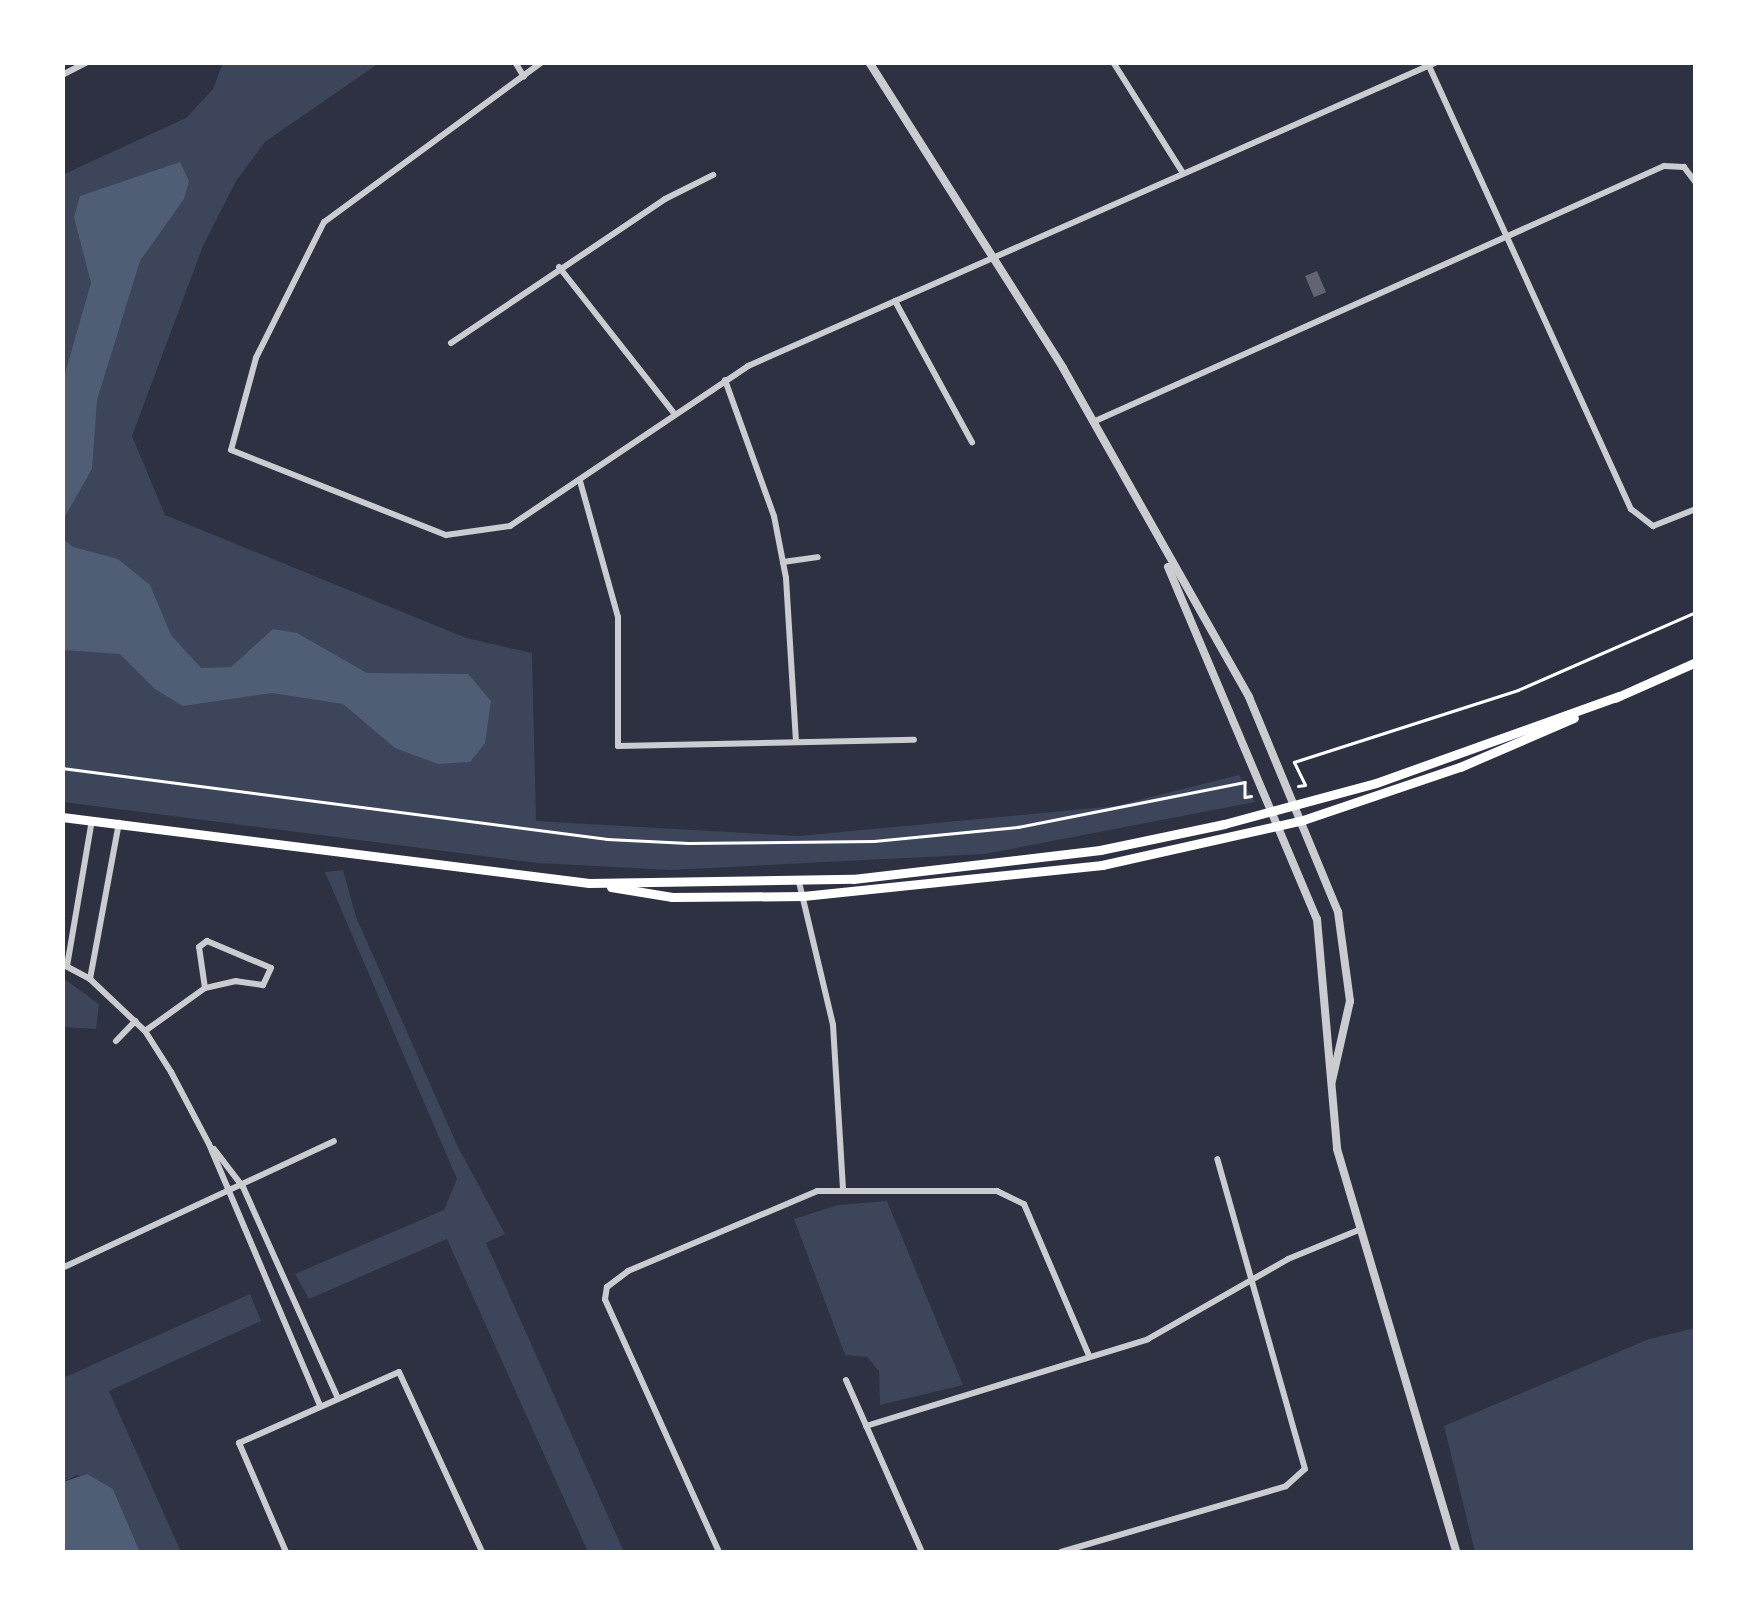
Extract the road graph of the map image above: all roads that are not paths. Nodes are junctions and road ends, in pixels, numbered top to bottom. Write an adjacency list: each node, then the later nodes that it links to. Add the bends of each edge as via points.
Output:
1 (88, 62): 7 (street)
2 (515, 62): 8 (street)
3 (542, 62): 8 (street)
4 (869, 62): 13 (street)
5 (1112, 62): 9 (street)
6 (1433, 64): 9 (street); 12 (street)
7 (62, 75)
8 (524, 77): 21 (street, via 359,190 324,222 256,358 228,444 238,454 446,535 510,526)
9 (1184, 173): 13 (street)
10 (713, 175): 14 (street)
11 (1696, 183): 12 (street, via 1684,167 1664,166)
12 (1510, 234): 19 (street); 22 (street, via 1640,522 1654,526)
13 (996, 255): 15 (street); 19 (street)
14 (559, 266): 16 (street); 18 (street)
15 (895, 301): 17 (street); 20 (street)
16 (451, 343)
17 (725, 380): 18 (street); 25 (street, via 763,472)
18 (673, 412): 21 (street)
19 (1093, 422): 23 (street)
20 (972, 442)
21 (580, 482): 29 (street, via 618,617 618,746)
22 (1696, 509)
23 (1160, 549): 30 (street, via 1249,697); 31 (street)
24 (818, 557): 25 (street)
25 (783, 562): 29 (street)
26 (1696, 662): 27 (main road)
27 (1619, 696): 30 (main road); 34 (main road, via 1527,741)
28 (914, 740): 29 (street)
29 (796, 742)
30 (1297, 806): 31 (main road); 34 (street)
31 (1273, 812): 36 (street); 38 (main road, via 1083,852)
32 (62, 817): 33 (main road)
33 (92, 820): 35 (main road); 40 (street)
34 (1303, 820): 36 (main road); 46 (street, via 1338,912 1349,977 1346,1032)
35 (119, 822): 37 (main road); 41 (street)
36 (1279, 826): 39 (main road, via 1102,865); 46 (street, via 1317,920)
37 (589, 882): 38 (main road); 39 (main road, via 672,897)
38 (799, 882): 39 (street)
39 (803, 896): 50 (street, via 834,1025)
40 (65, 965): 41 (street)
41 (90, 978): 43 (street)
42 (205, 988): 42 (street, via 236,981 262,985 271,968 207,941 199,947); 44 (street)
43 (135, 1021): 44 (street); 45 (street)
44 (145, 1030): 48 (street)
45 (116, 1041)
46 (1332, 1081): 52 (street, via 1338,1149)
47 (334, 1141): 51 (street)
48 (209, 1144): 51 (street); 51 (street)
49 (1218, 1159): 54 (street)
50 (843, 1188): 55 (street, via 1013,1195 1024,1204); 62 (street, via 775,1206 628,1271 607,1288 605,1299)
51 (235, 1191): 53 (street); 57 (street); 58 (street)
52 (1361, 1229): 54 (street); 65 (street)
53 (62, 1268)
54 (1252, 1279): 55 (street, via 1166,1330); 64 (street, via 1306,1455 1300,1479)
55 (1089, 1356): 59 (street)
56 (846, 1380): 59 (street)
57 (338, 1398): 58 (street); 61 (street, via 400,1372)
58 (320, 1405): 60 (street, via 239,1443)
59 (866, 1426): 63 (street)
60 (286, 1552)
61 (482, 1552)
62 (719, 1552)
63 (922, 1552)
64 (1061, 1552)
65 (1456, 1552)

